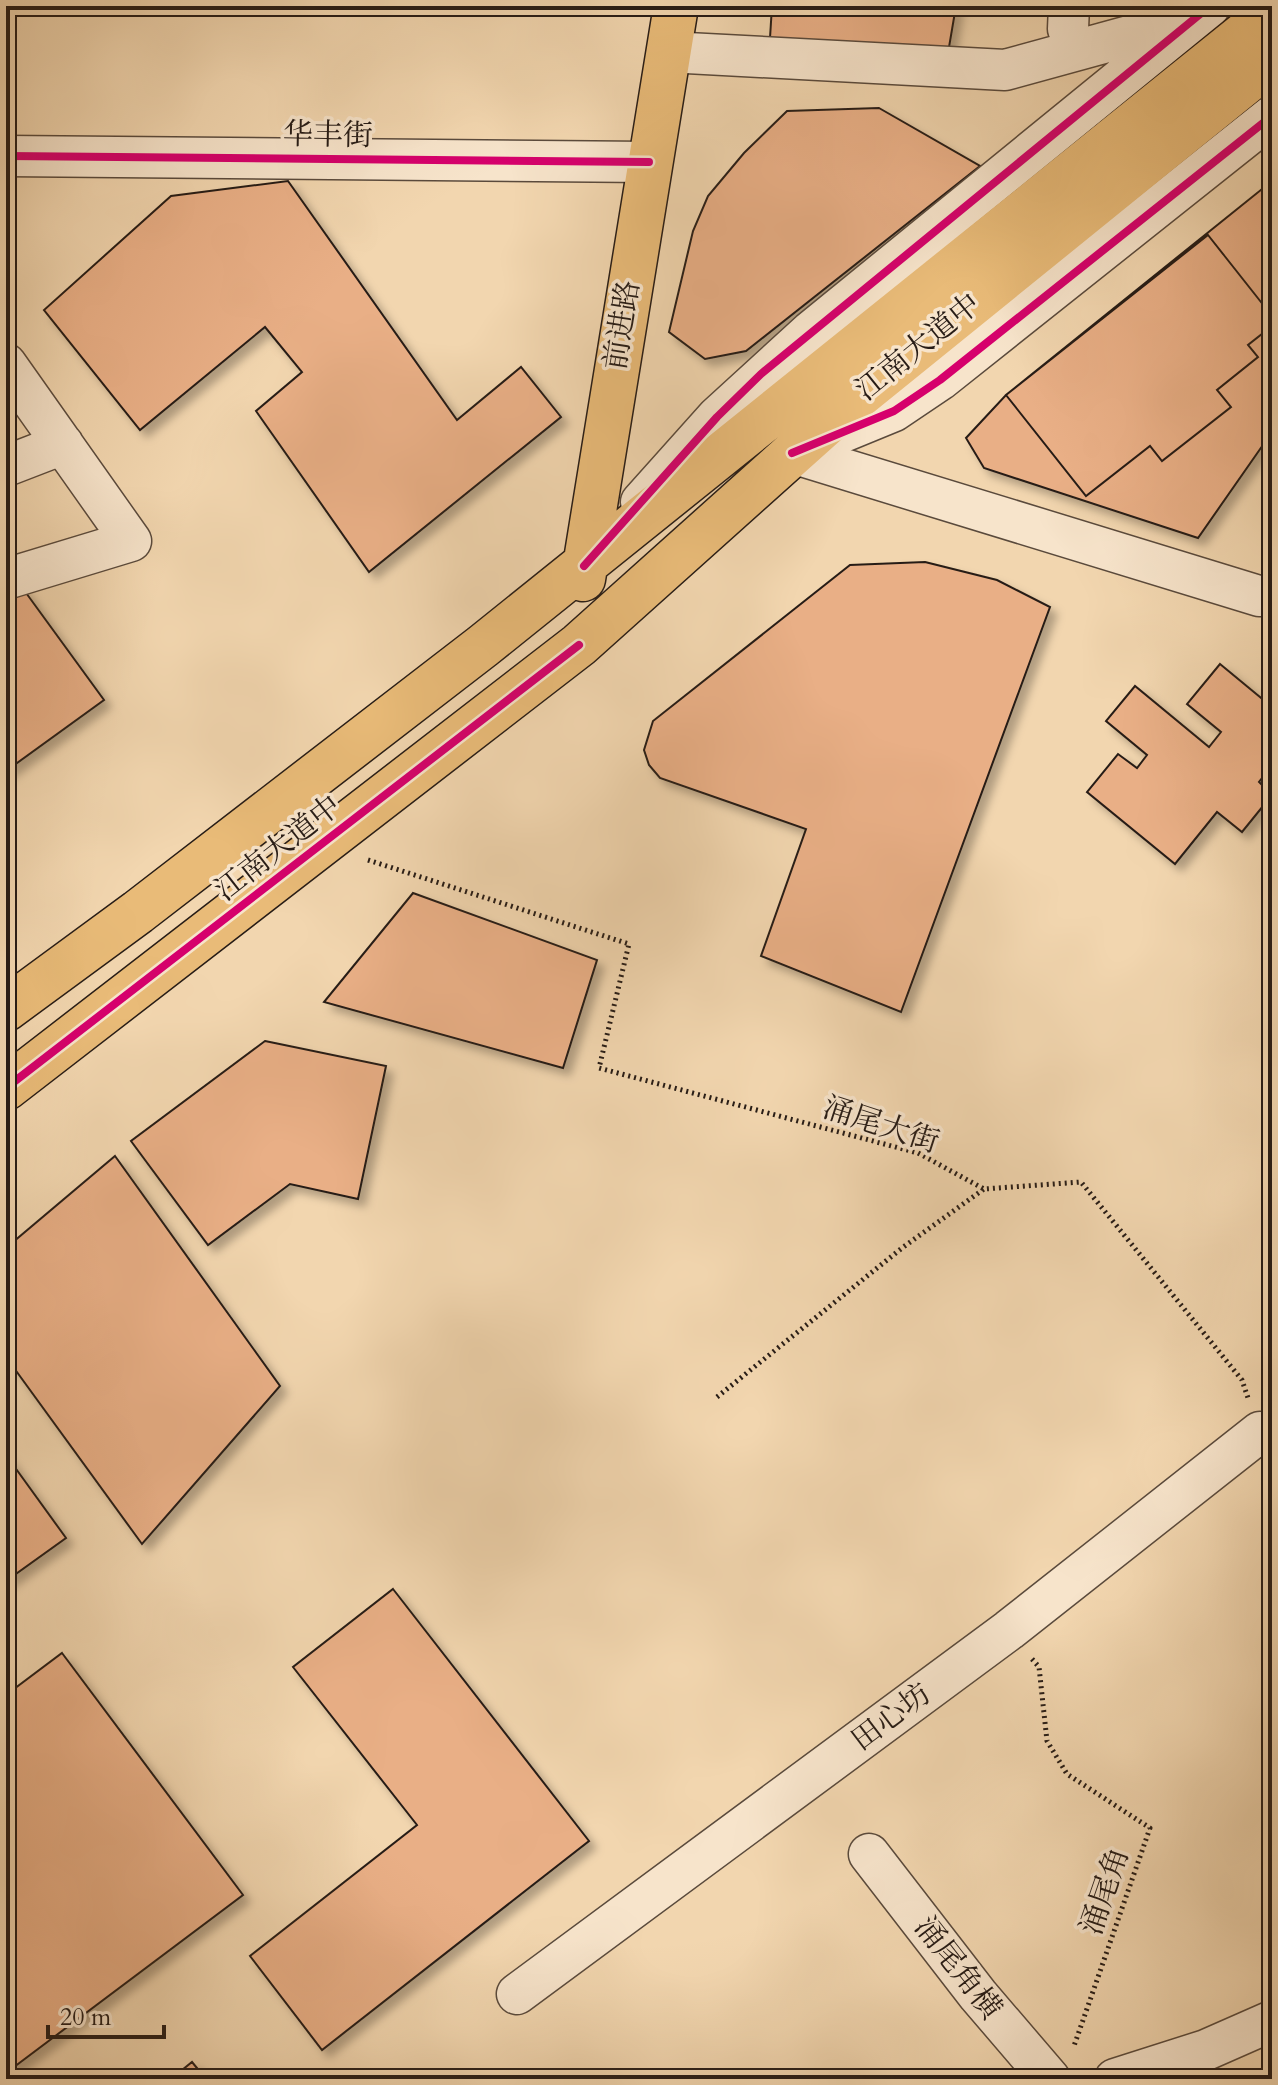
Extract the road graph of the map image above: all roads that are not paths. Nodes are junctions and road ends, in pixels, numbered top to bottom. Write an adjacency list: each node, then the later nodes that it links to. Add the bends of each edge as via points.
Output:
1 (676, 6): 4 (main road, 前进路)
2 (1203, 12): 4 (street, via 1005,70); 13 (street, via 761,374)
3 (1272, 12): 13 (main road, 江南大道中)
4 (668, 52): 8 (main road, 前进路)
5 (1272, 61): 11 (main road, 江南大道中)
6 (1272, 116): 11 (street, via 940,380 894,411)
7 (6, 156): 8 (street, 华丰街)
8 (649, 162): 13 (main road, 前进路)
9 (6, 364): 10 (street)
10 (63, 444): 12 (street); 14 (street, via 131,541)
11 (792, 453): 15 (street, via 1259,596); 16 (main road, 江南大道中)
12 (6, 466)
13 (584, 566): 16 (main road, 前进路); 17 (main road, 江南大道中)
14 (6, 579)
15 (1272, 595)
16 (579, 645): 18 (main road, 江南大道中)
17 (6, 1009)
18 (6, 1088)
19 (1260, 1432): 21 (street, 田心坊, via 1009,1630)
20 (869, 1854): 23 (street, 涌尾角横, via 978,1995)
21 (517, 1994)
22 (1272, 2021): 24 (street, via 1206,2050)
23 (1062, 2065)
24 (1115, 2079)

